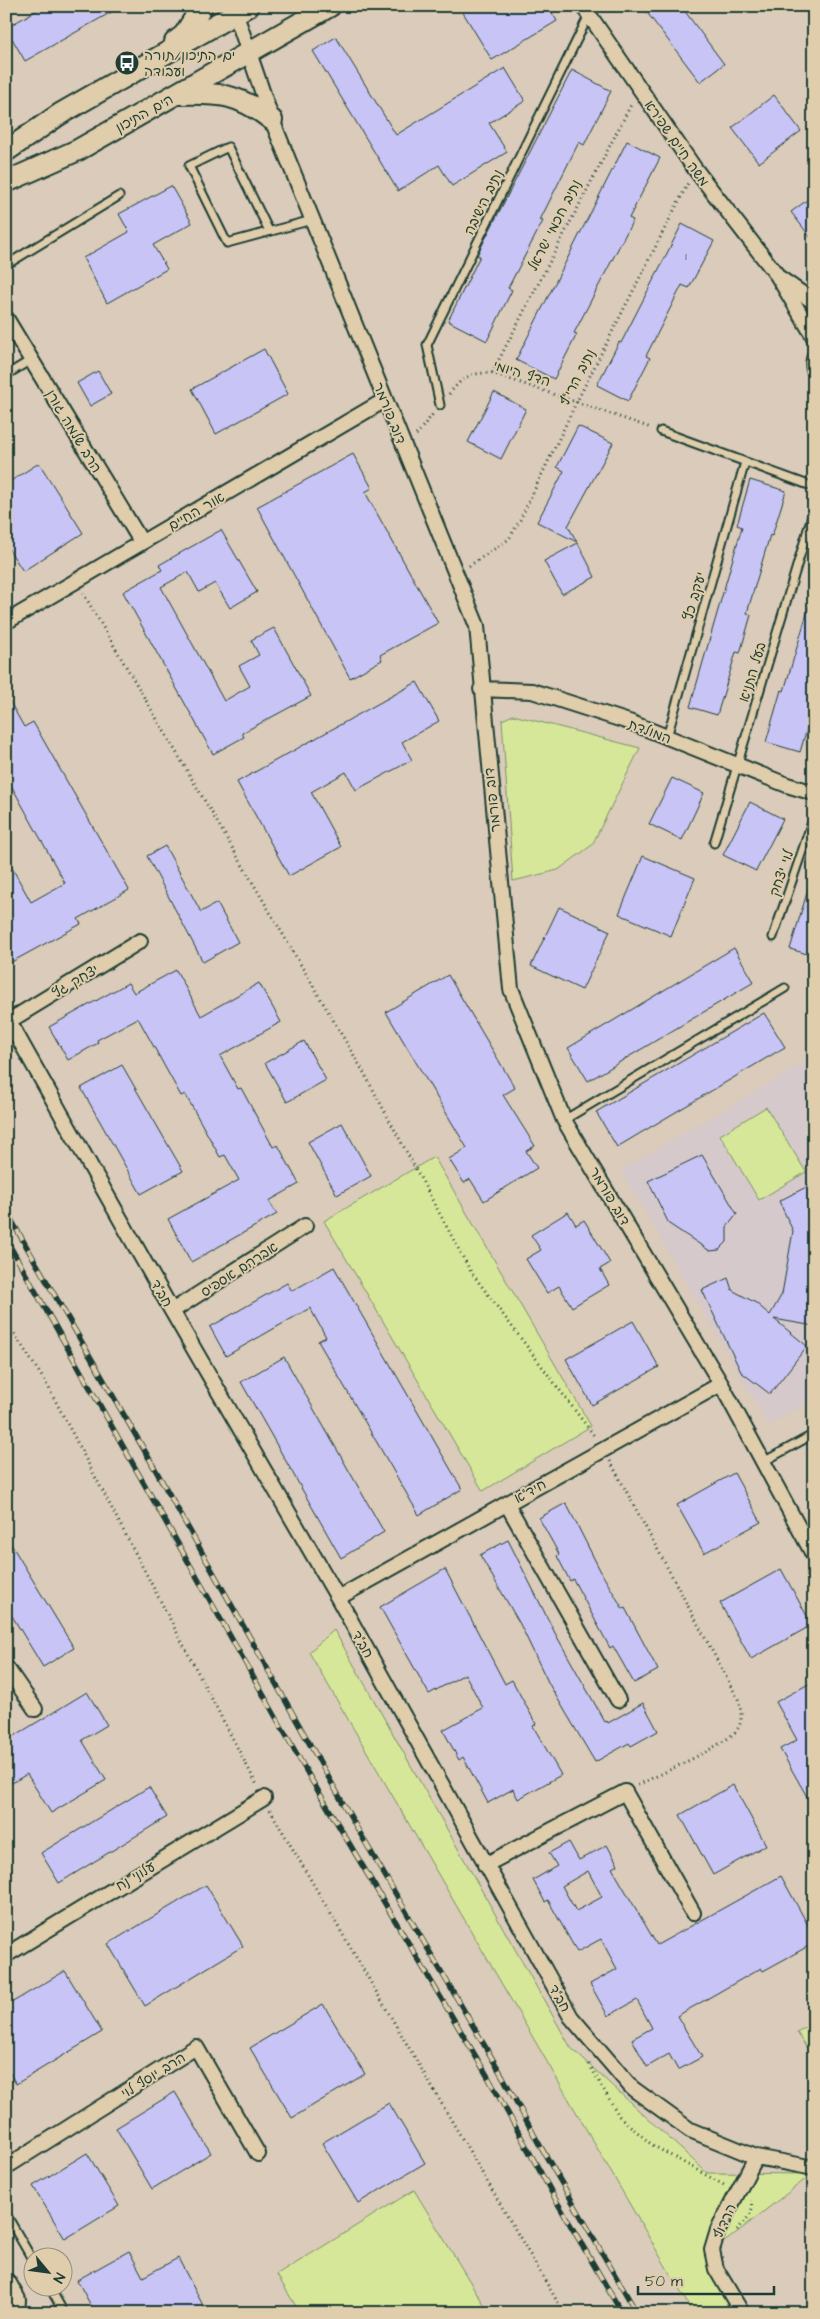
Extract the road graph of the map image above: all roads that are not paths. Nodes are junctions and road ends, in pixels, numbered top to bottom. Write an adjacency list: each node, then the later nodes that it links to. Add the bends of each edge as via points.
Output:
1 (202, 6): 6 (street, via 184,35)
2 (330, 6): 5 (street, הים התיכון)
3 (239, 9): 5 (street, דוב פורמר); 6 (street)
4 (586, 10): 19 (street, משה חיים שפירא, via 695,169); 28 (lane, נתיב הישיבה, via 427,346)
5 (250, 54): 7 (street, הים התיכון); 9 (street, דוב פורמר)
6 (151, 61): 8 (street)
7 (178, 94): 9 (street, via 230,96 252,104); 11 (street, הים התיכון)
8 (60, 114): 10 (street); 12 (street)
9 (272, 120): 16 (street, דוב פורמר)
10 (6, 142)
11 (78, 150): 13 (street, הים התיכון); 14 (street)
12 (6, 151)
13 (6, 182)
14 (6, 193)
15 (119, 196): 18 (lane)
16 (312, 220): 17 (lane); 27 (street, דוב פורמר)
17 (269, 231): 17 (lane, via 227,243 189,166 228,147)
18 (6, 265)
19 (777, 275): 20 (street, משה חיים שפירא); 22 (street, משה חיים שפירא)
20 (814, 302)
21 (6, 318): 24 (street, הרב שלמה גורן)
22 (814, 337)
23 (814, 348): 26 (lane, via 809,363)
24 (31, 360): 25 (lane); 33 (street, הרב שלמה גורן)
25 (6, 375)
26 (814, 377)
27 (385, 400): 33 (street, אור החיים); 35 (street, דוב פורמר, via 477,626)
28 (440, 406)
29 (661, 431): 30 (lane)
30 (745, 462): 31 (lane); 36 (lane, יעקב כץ)
31 (814, 487)
32 (814, 509): 37 (lane, בעל התניא)
33 (142, 543): 34 (street, אור החיים)
34 (6, 622)
35 (482, 689): 36 (street, המולדת, via 532,691); 45 (street, דוב פורמר, via 511,989)
36 (667, 737): 37 (street, המולדת)
37 (737, 766): 38 (street, המולדת); 40 (lane, בעל התניא)
38 (814, 793)
39 (814, 816): 41 (lane, לוי יצחק)
40 (714, 843)
41 (773, 937)
42 (140, 941): 44 (street, יצחק גץ)
43 (785, 988): 45 (lane)
44 (8, 1019): 47 (street, חב"ד)
45 (564, 1120): 48 (street, דוב פורמר)
46 (306, 1226): 47 (street, אברהם אספיס)
47 (172, 1312): 53 (street, חב"ד)
48 (721, 1384): 50 (street, דוב פורמר); 51 (street, חיד"א)
49 (814, 1434): 50 (lane)
50 (763, 1462): 52 (street, דוב פורמר)
51 (507, 1504): 53 (street, חיד"א); 55 (street)
52 (814, 1556)
53 (338, 1598): 58 (street, חב"ד)
54 (6, 1667): 56 (street)
55 (618, 1700)
56 (34, 1709)
57 (264, 1798): 60 (street, עלוני נח)
58 (485, 1865): 59 (street, via 625,1792); 62 (street, חב"ד, via 571,2017 632,2088 690,2130)
59 (693, 1913)
60 (6, 1955)
61 (258, 2154): 63 (street, הרב יוסף לוי, via 196,2047)
62 (756, 2157): 64 (street, חב"ד); 71 (street, הרדוף, via 718,2230 712,2250 716,2269)
63 (6, 2167)
64 (814, 2168)
65 (6, 2214): 66 (lane)
66 (24, 2246)
67 (6, 2284): 69 (street, via 15,2300)
68 (55, 2296): 70 (lane)
69 (14, 2313)
70 (64, 2313)
71 (742, 2313)

